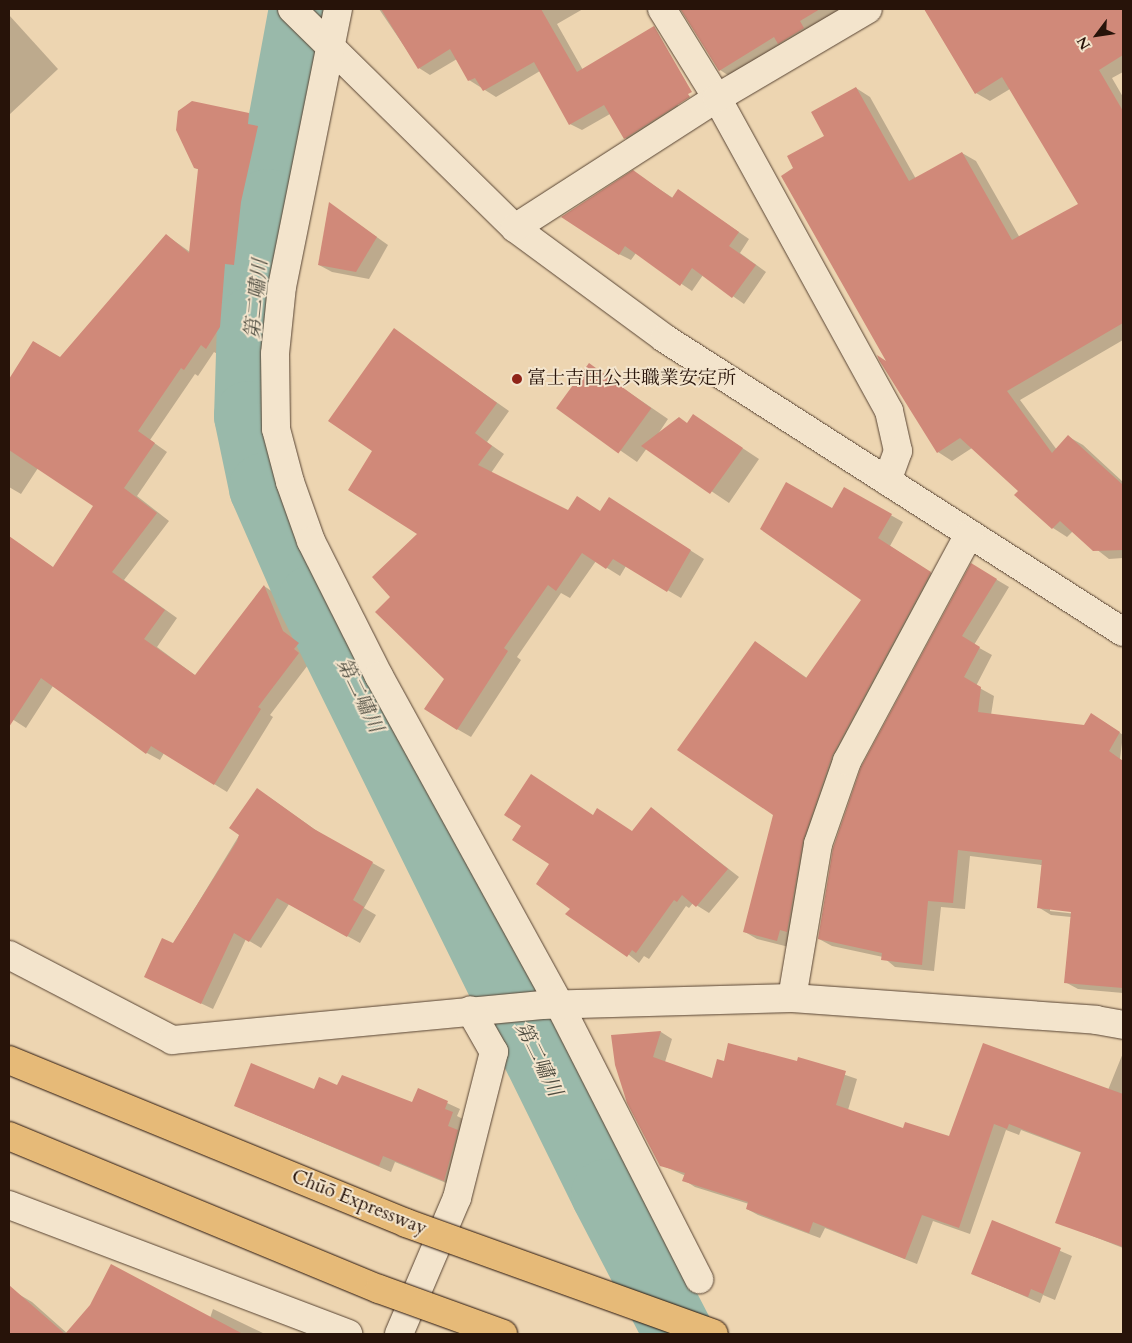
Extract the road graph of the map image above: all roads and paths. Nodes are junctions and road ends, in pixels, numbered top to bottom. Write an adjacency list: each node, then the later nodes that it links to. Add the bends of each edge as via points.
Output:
1 (292, 9): 5 (street)
2 (338, 9): 5 (street)
3 (662, 9): 6 (street)
4 (868, 9): 6 (street)
5 (321, 36): 7 (street); 13 (street, via 282,286 275,354 276,428 290,482 311,541)
6 (717, 98): 7 (street); 8 (street, via 889,411 898,451)
7 (515, 228): 8 (street, via 664,338)
8 (887, 481): 9 (street)
9 (969, 534): 10 (street); 12 (street, via 847,761 818,844)
10 (1123, 632)
11 (9, 955): 14 (street, via 172,1040)
12 (792, 998): 13 (street); 15 (street, via 1096,1020)
13 (550, 1004): 14 (street); 19 (street)
14 (483, 1009): 21 (street, via 494,1052 457,1198)
15 (1123, 1025)
16 (9, 1060): 23 (highway, Chūō Expressway, bridge, via 406,1223)
17 (9, 1136): 22 (highway, bridge, via 379,1289)
18 (9, 1205): 20 (street)
19 (699, 1279)
20 (348, 1334)
21 (399, 1334)
22 (503, 1334)
23 (714, 1334)

